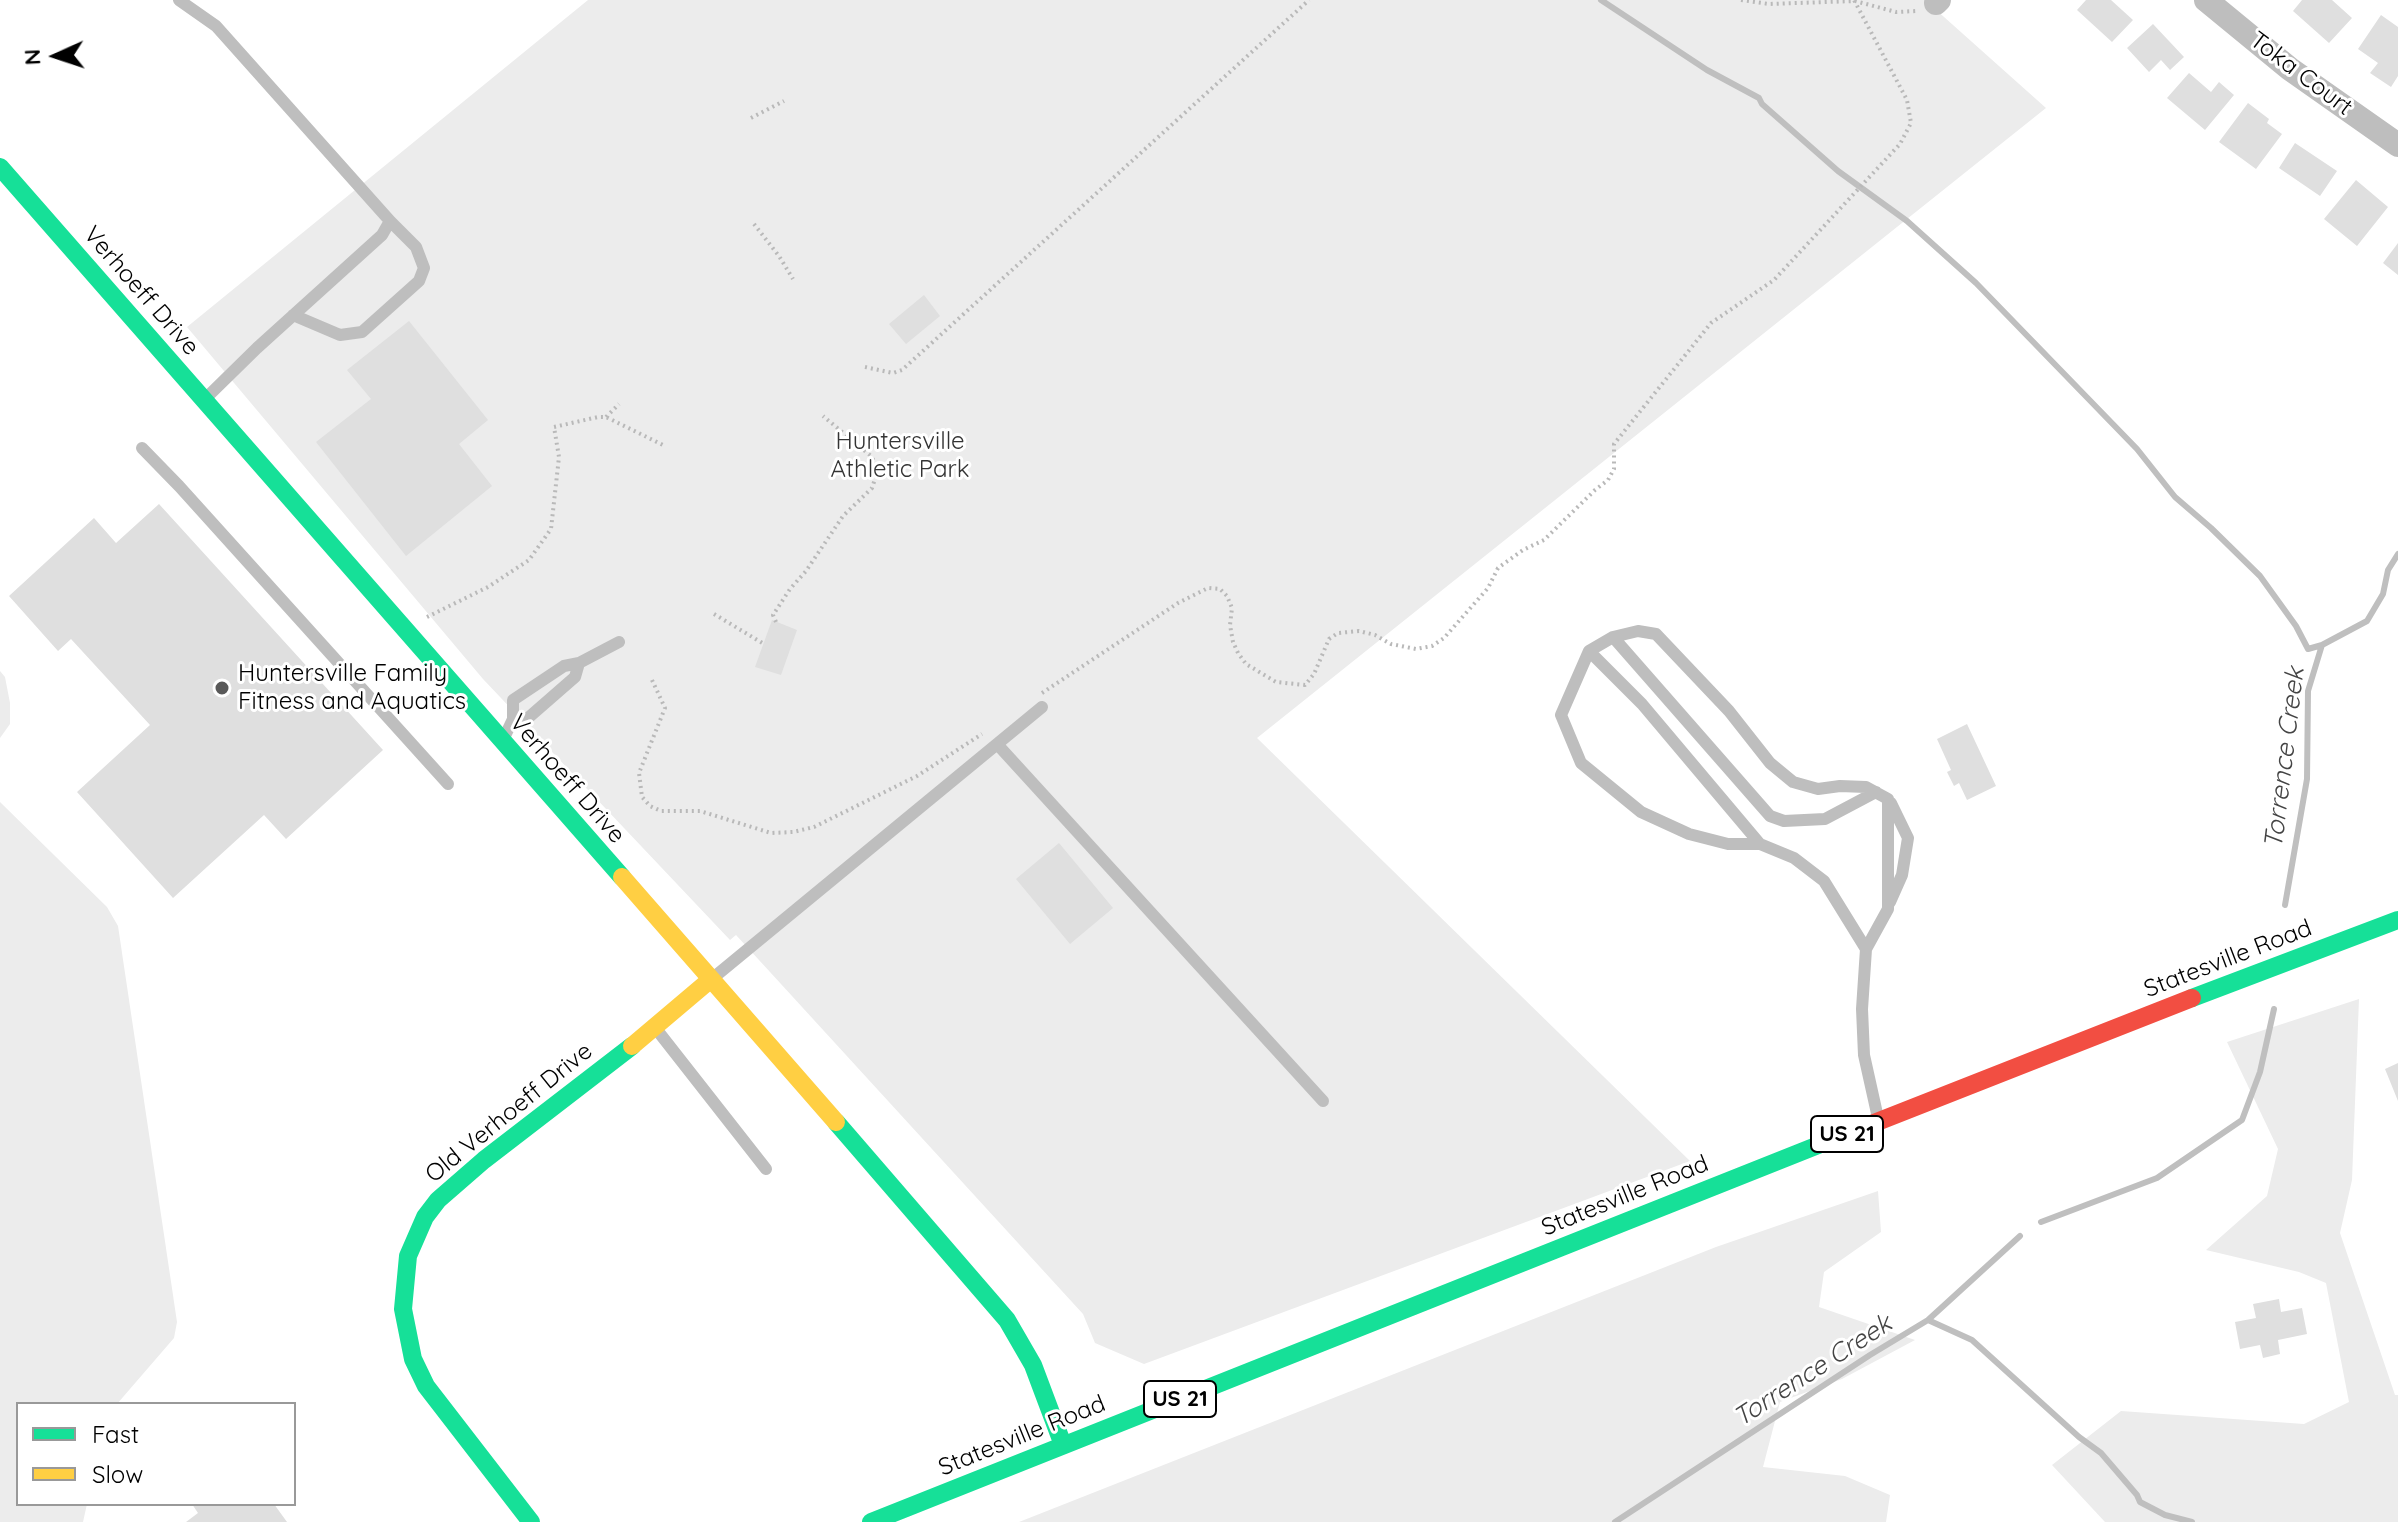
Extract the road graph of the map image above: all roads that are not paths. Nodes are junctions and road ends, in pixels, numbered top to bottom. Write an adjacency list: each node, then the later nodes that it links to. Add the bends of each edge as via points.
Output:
1 (179, 0): 5 (lane, via 216,26)
2 (2206, 0): 3 (street, Toka Court, via 2290,69)
3 (2396, 140)
4 (0, 167): 7 (street, Verhoeff Drive)
5 (390, 221): 6 (lane, via 382,235); 6 (lane, via 416,247 424,268 419,281 362,332 340,335)
6 (293, 315): 7 (lane)
7 (205, 399): 15 (street, Verhoeff Drive)
8 (142, 448): 17 (lane)
9 (1613, 637): 11 (lane); 18 (lane, via 1638,631 1656,634 1793,782); 18 (lane, via 1770,816 1812,822)
10 (619, 642): 12 (lane)
11 (1589, 651): 19 (lane, via 1642,704); 19 (lane, via 1561,715 1581,763 1641,812 1689,834 1728,844)
12 (579, 663): 14 (lane, via 575,677 528,718); 14 (lane, via 564,666 513,700)
13 (1041, 700): 16 (lane)
14 (513, 719): 15 (lane)
15 (502, 741): 22 (street, Verhoeff Drive)
16 (997, 744): 22 (lane); 24 (lane)
17 (448, 784)
18 (1876, 792): 21 (lane, via 1888,799 1888,909)
19 (1760, 844): 21 (lane, via 1794,858 1824,881)
20 (2398, 920): 25 (street, Statesville Road / US 21)
21 (1866, 949): 25 (lane, via 1864,1055)
22 (710, 980): 23 (street, Old Verhoeff Drive); 27 (street, Verhoeff Drive, via 1007,1320 1033,1365)
23 (655, 1028): 26 (lane); 28 (street, Old Verhoeff Drive, via 438,1200 408,1256 403,1309 413,1359 441,1407)
24 (1323, 1101)
25 (1879, 1121): 27 (street, Statesville Road / US 21)
26 (766, 1169)
27 (1063, 1445): 29 (street, Statesville Road / US 21)
28 (531, 1522)
29 (871, 1522)

